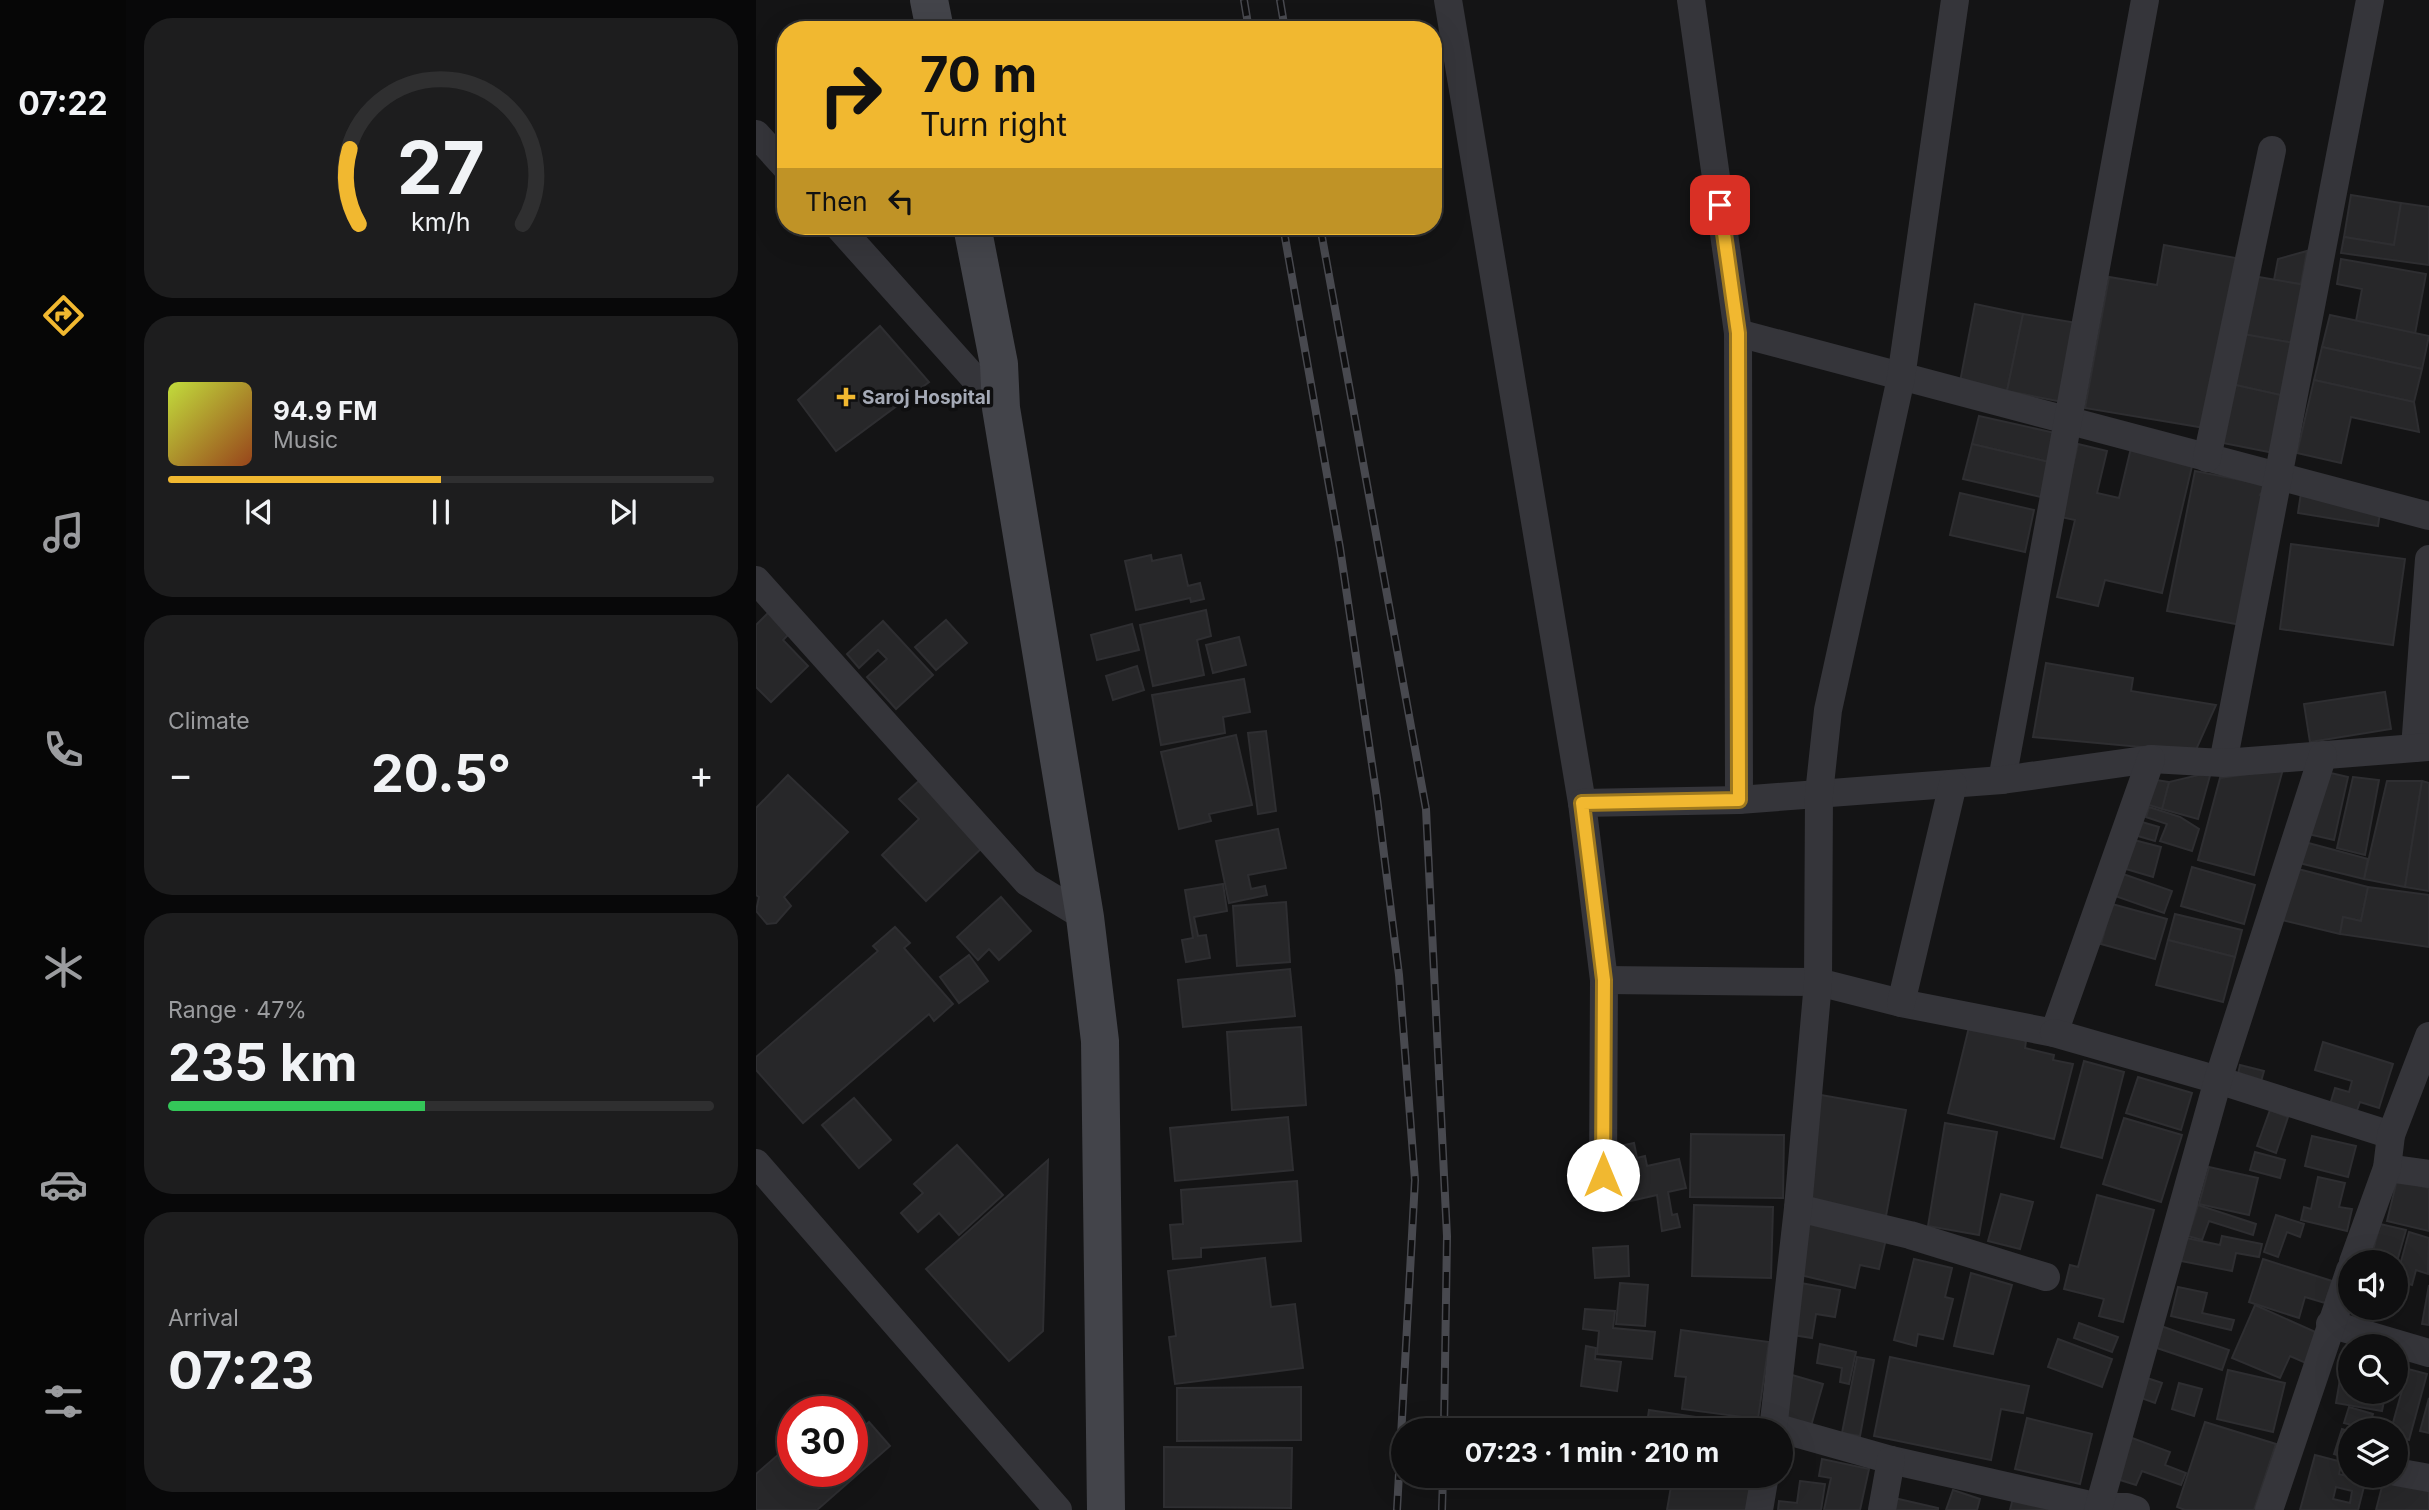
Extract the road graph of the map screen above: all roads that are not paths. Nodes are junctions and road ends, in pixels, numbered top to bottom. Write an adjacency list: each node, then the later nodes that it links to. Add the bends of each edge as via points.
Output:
1 (929, 0): 7 (street)
2 (1448, 0): 30 (street)
3 (1690, 0): 13 (street)
4 (1955, 0): 14 (street)
5 (2145, 0): 16 (street)
6 (2370, 0): 18 (street)
7 (933, 21)
8 (756, 134): 10 (street)
9 (2272, 150): 17 (street)
10 (777, 157)
11 (846, 235): 15 (street)
12 (974, 235): 15 (street, via 999,364)
13 (1738, 333): 14 (street); 29 (street)
14 (1901, 378): 16 (street); 28 (street, via 1828,710)
15 (1000, 408): 31 (street)
16 (2068, 421): 17 (street); 26 (street)
17 (2207, 458): 18 (street)
18 (2278, 476): 19 (street); 25 (street)
19 (2429, 516)
20 (2429, 559): 22 (street)
21 (756, 580): 31 (street, via 1027,882)
22 (2422, 748): 23 (street)
23 (2323, 755): 25 (street); 37 (street)
24 (2151, 759): 25 (street); 26 (street); 35 (street)
25 (2223, 763)
26 (2002, 780): 27 (street)
27 (1953, 783): 28 (street); 34 (street)
28 (1819, 794): 29 (street); 33 (street)
29 (1739, 800): 30 (street)
30 (1582, 803): 32 (street)
31 (1085, 916): 57 (street, via 1100,1041)
32 (1604, 980): 33 (street); 42 (street)
33 (1818, 982): 34 (street); 43 (street)
34 (1901, 1003): 35 (street)
35 (2054, 1033): 37 (street)
36 (2429, 1036): 38 (street)
37 (2218, 1080): 38 (street); 55 (street)
38 (2392, 1135): 40 (street)
39 (756, 1163): 56 (street)
40 (2387, 1168): 41 (street); 44 (street)
41 (2429, 1174)
42 (1603, 1175)
43 (1798, 1208): 45 (street, via 1910,1235); 49 (street)
44 (2357, 1250)
45 (2046, 1277)
46 (2338, 1302): 47 (street)
47 (2330, 1324): 48 (street); 61 (street)
48 (2429, 1353)
49 (1774, 1418)
50 (1793, 1433): 51 (street)
51 (1891, 1460): 55 (street); 59 (street)
52 (2408, 1474): 53 (street)
53 (2429, 1478)
54 (1763, 1488): 58 (street)
55 (2098, 1508): 60 (street)
56 (1058, 1510)
57 (1106, 1510)
58 (1759, 1510)
59 (1882, 1510)
60 (2136, 1510)
61 (2269, 1510)

